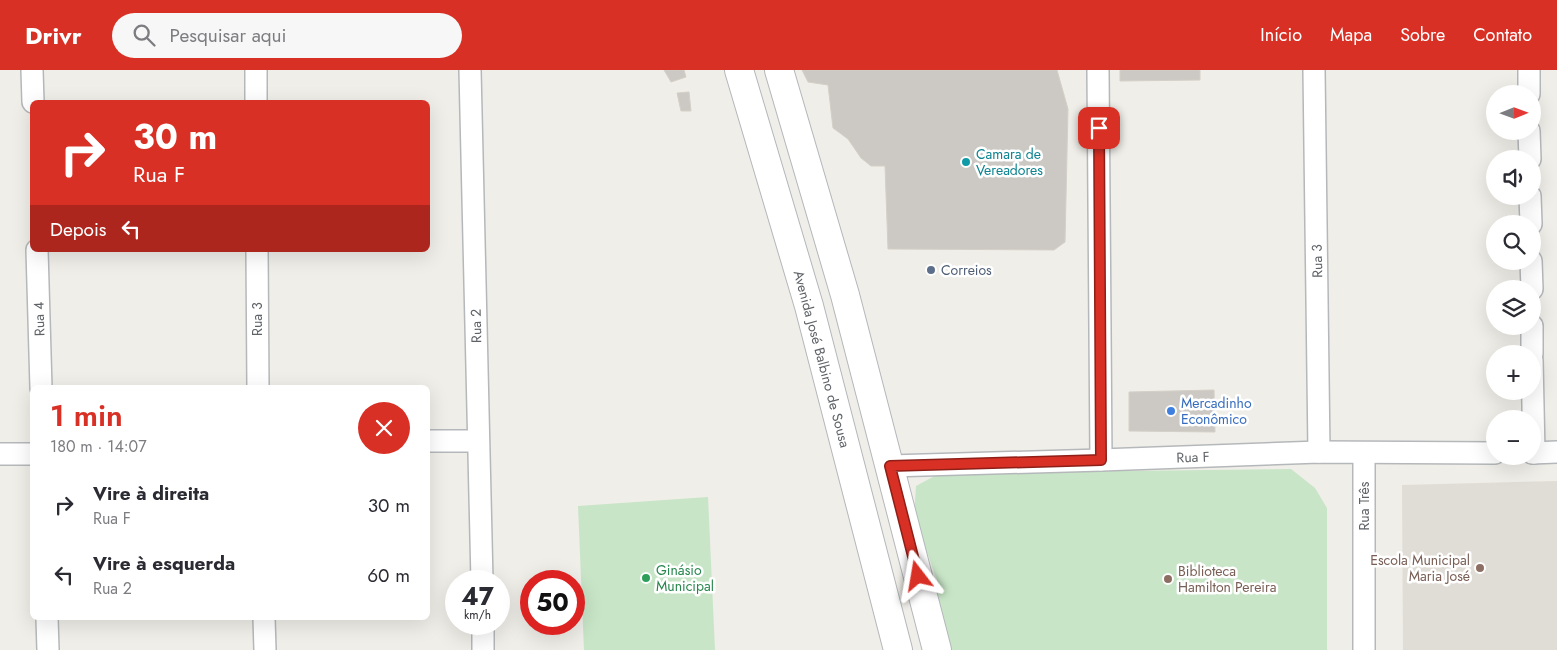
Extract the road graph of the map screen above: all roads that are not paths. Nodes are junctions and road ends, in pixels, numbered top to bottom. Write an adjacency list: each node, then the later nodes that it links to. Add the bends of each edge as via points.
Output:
1 (32, 70): 10 (street)
2 (256, 70): 11 (street)
3 (470, 70): 18 (street, Rua 2)
4 (739, 70): 15 (main road, Avenida José Balbino de Sousa)
5 (779, 70): 14 (main road)
6 (1098, 70): 27 (street)
7 (1314, 70): 20 (street, Rua 3)
8 (1529, 70): 9 (street)
9 (1529, 85)
10 (33, 100)
11 (256, 100)
12 (37, 252): 16 (street, Rua 4)
13 (257, 252): 17 (street, Rua 3)
14 (845, 295): 15 (main road); 28 (main road)
15 (808, 306): 36 (main road, Avenida José Balbino de Sousa)
16 (41, 385)
17 (258, 385)
18 (478, 440): 19 (street); 29 (street, Rua 2)
19 (430, 441)
20 (1318, 452): 21 (street, Rua F); 27 (street, Rua F)
21 (1364, 452): 23 (street, Rua F); 38 (street, Rua Três)
22 (1557, 452): 24 (street)
23 (1486, 453)
24 (1541, 453)
25 (0, 454): 26 (street)
26 (30, 454)
27 (1101, 460): 28 (street, Rua F)
28 (890, 466): 37 (main road)
29 (482, 570)
30 (47, 620): 33 (street)
31 (264, 620): 34 (street)
32 (483, 635): 35 (street)
33 (48, 650)
34 (265, 650)
35 (483, 650)
36 (898, 650)
37 (937, 650)
38 (1364, 650)

